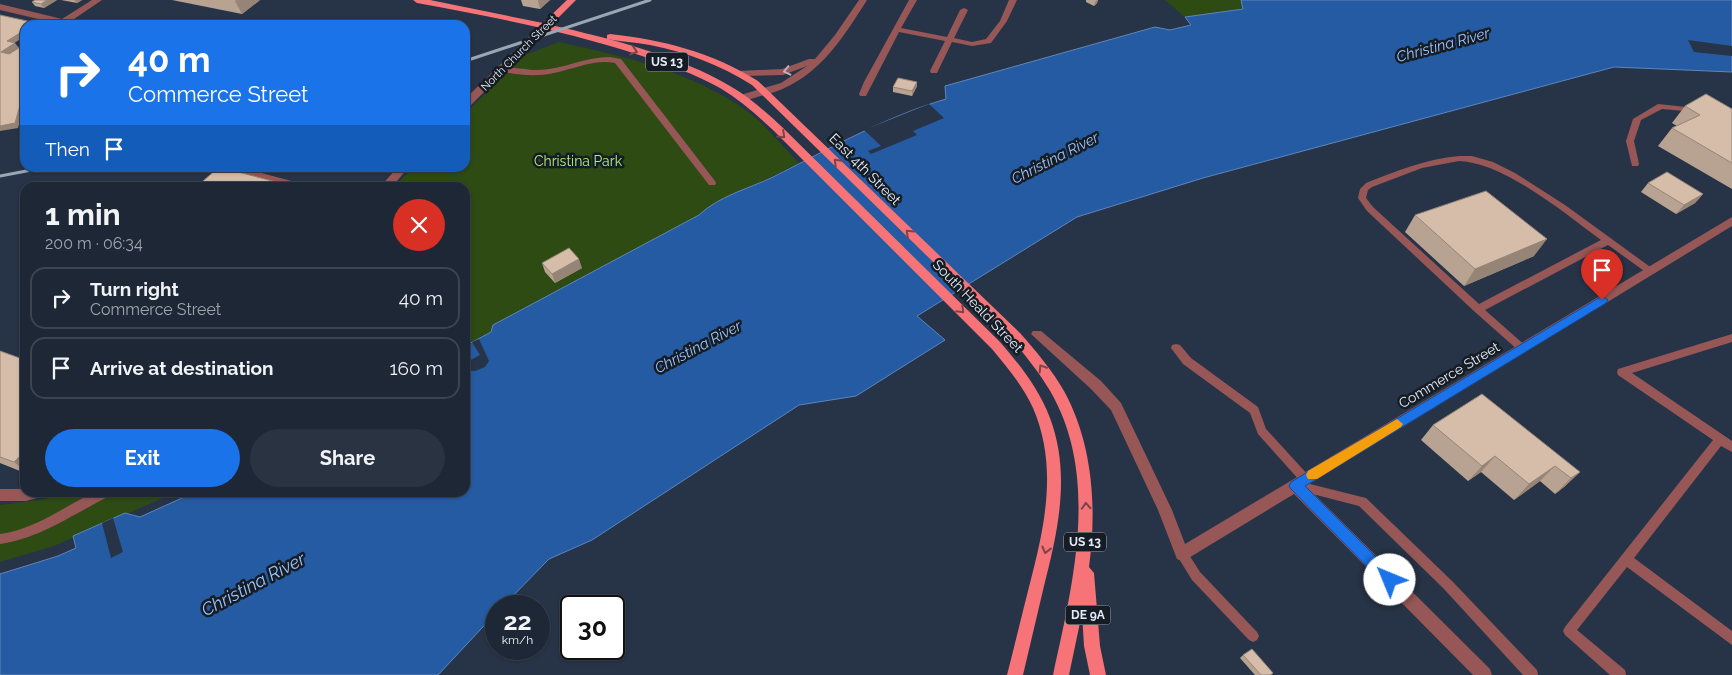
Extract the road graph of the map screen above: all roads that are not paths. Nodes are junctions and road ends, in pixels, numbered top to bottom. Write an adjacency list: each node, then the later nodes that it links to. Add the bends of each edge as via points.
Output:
1 (98, 0): 10 (street)
2 (417, 0): 11 (main road, East 4th Street / US 13)
3 (572, 0): 11 (main road, North Church Street)
4 (862, 0): 15 (street)
5 (913, 0): 12 (lane)
6 (1013, 0): 14 (lane, via 1004,21 988,41 972,44)
7 (0, 7): 9 (street)
8 (964, 10): 14 (lane)
9 (55, 20)
10 (67, 20)
11 (545, 26): 13 (main road, East 4th Street / US 13); 16 (street, North Church Street)
12 (897, 29): 14 (lane); 20 (lane)
13 (588, 36): 18 (main road, East 4th Street / US 13, via 638,40 692,51); 21 (main road, East 4th Street / US 13, one-way to 21, via 697,74)
14 (950, 40): 17 (lane)
15 (829, 50): 18 (street, one-way to 18, via 795,69); 19 (street, via 795,80)
16 (502, 69): 22 (street, North Church Street); 30 (lane, via 526,73 552,71 596,60 618,61)
17 (934, 71)
18 (741, 73): 19 (main road, East 4th Street / US 13)
19 (766, 93): 21 (street); 46 (main road, East 4th Street / US 13, one-way to 19, via 1085,482 1080,452 1059,394 1036,359)
20 (863, 94)
21 (741, 98): 24 (main road, East 4th Street / US 13, one-way to 24)
22 (470, 100)
23 (1709, 112): 25 (lane, via 1661,106 1637,119 1630,141)
24 (796, 148): 51 (main road, South Heald Street / US 13, one-way to 51, via 990,339 1022,378 1042,416 1052,457 1055,511)
25 (1635, 164)
26 (247, 172): 28 (lane)
27 (400, 172): 29 (street)
28 (284, 182)
29 (390, 182)
30 (712, 183)
31 (1732, 221): 33 (street, Commerce Street)
32 (1607, 241): 33 (lane); 34 (lane); 34 (lane, via 1518,180 1474,159 1433,162 1364,189 1362,198 1370,210)
33 (1650, 271): 38 (street, Commerce Street)
34 (1478, 308): 38 (lane)
35 (1038, 334): 47 (street, via 1116,408 1165,510)
36 (1732, 338): 39 (lane, via 1622,372)
37 (1176, 348): 41 (lane, via 1188,361 1254,410 1262,430)
38 (1523, 348): 41 (street, Commerce Street)
39 (1720, 439): 40 (lane); 48 (lane)
40 (1732, 447)
41 (1300, 482): 47 (street, Commerce Street); 54 (street); 55 (lane, via 1362,502 1448,585)
42 (0, 495): 43 (street)
43 (20, 495)
44 (95, 497): 45 (lane, via 47,523 13,538)
45 (0, 539)
46 (1085, 553): 52 (main road, US 13); 53 (main road, DE 9A, via 1090,629)
47 (1182, 554): 49 (lane, via 1196,576)
48 (1626, 559): 50 (lane); 56 (lane, via 1569,630)
49 (1253, 636)
50 (1732, 639)
51 (1015, 675)
52 (1061, 675)
53 (1098, 675)
54 (1484, 675)
55 (1532, 675)
56 (1620, 675)

